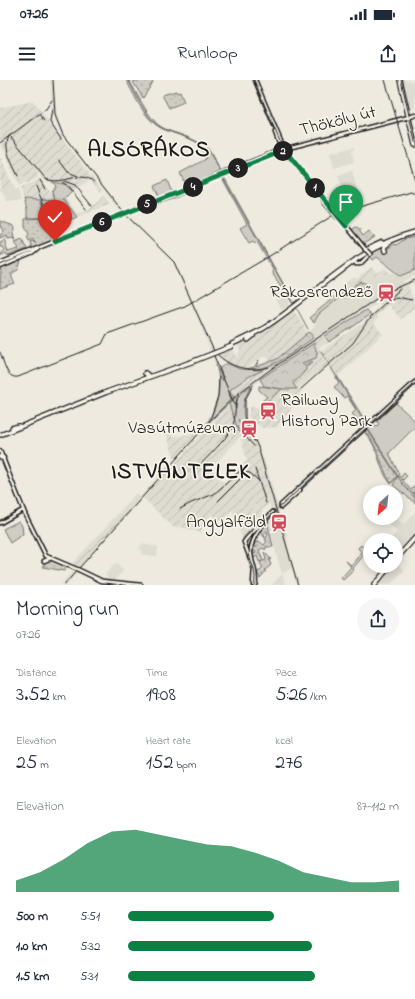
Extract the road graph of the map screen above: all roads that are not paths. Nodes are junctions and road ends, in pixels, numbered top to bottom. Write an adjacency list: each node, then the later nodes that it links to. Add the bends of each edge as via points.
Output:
1 (255, 80): 5 (main road)
2 (401, 80): 4 (main road)
3 (415, 115): 4 (main road, Thököly út)
4 (408, 118): 6 (main road); 7 (main road); 8 (main road, Thököly út, via 325,137)
5 (277, 137): 8 (main road); 8 (main road)
6 (415, 137)
7 (415, 145)
8 (283, 150): 9 (main road); 16 (main road, Thököly út, bridge)
9 (335, 213): 11 (main road); 11 (main road)
10 (415, 233): 13 (main road)
11 (357, 241): 14 (main road)
12 (382, 242): 13 (main road); 14 (main road)
13 (389, 242): 15 (main road, via 384,247); 17 (main road); 20 (main road, via 363,254)
14 (366, 249): 17 (main road, bridge, via 370,254)
15 (385, 250)
16 (33, 252): 18 (main road); 19 (main road)
17 (358, 262): 22 (main road); 22 (main road)
18 (0, 263)
19 (0, 267)
20 (339, 270): 21 (main road); 24 (main road)
21 (325, 278)
22 (331, 278): 24 (main road)
23 (265, 324): 24 (main road)
24 (260, 332): 25 (main road); 25 (main road)
25 (232, 345): 27 (main road, bridge)
26 (177, 362): 27 (main road)
27 (181, 366): 29 (main road)
28 (142, 379): 29 (main road); 29 (main road); 29 (main road, via 144,373); 31 (main road)
29 (148, 379)
30 (415, 383): 35 (main road)
31 (24, 425): 32 (main road); 33 (main road); 33 (main road)
32 (12, 428)
33 (0, 435)
34 (1, 455): 36 (main road)
35 (281, 506)
36 (24, 510): 39 (main road); 45 (main road)
37 (273, 513): 38 (main road)
38 (266, 520): 40 (main road); 42 (main road)
39 (0, 523)
40 (252, 533): 42 (main road, via 256,535); 43 (main road, via 244,542)
41 (415, 537): 44 (main road)
42 (255, 538): 43 (main road)
43 (249, 552): 49 (main road, via 256,573)
44 (403, 552)
45 (49, 556): 46 (main road); 48 (main road, bridge, via 98,580)
46 (44, 561)
47 (384, 573): 50 (main road)
48 (142, 585)
49 (254, 585)
50 (374, 585)

